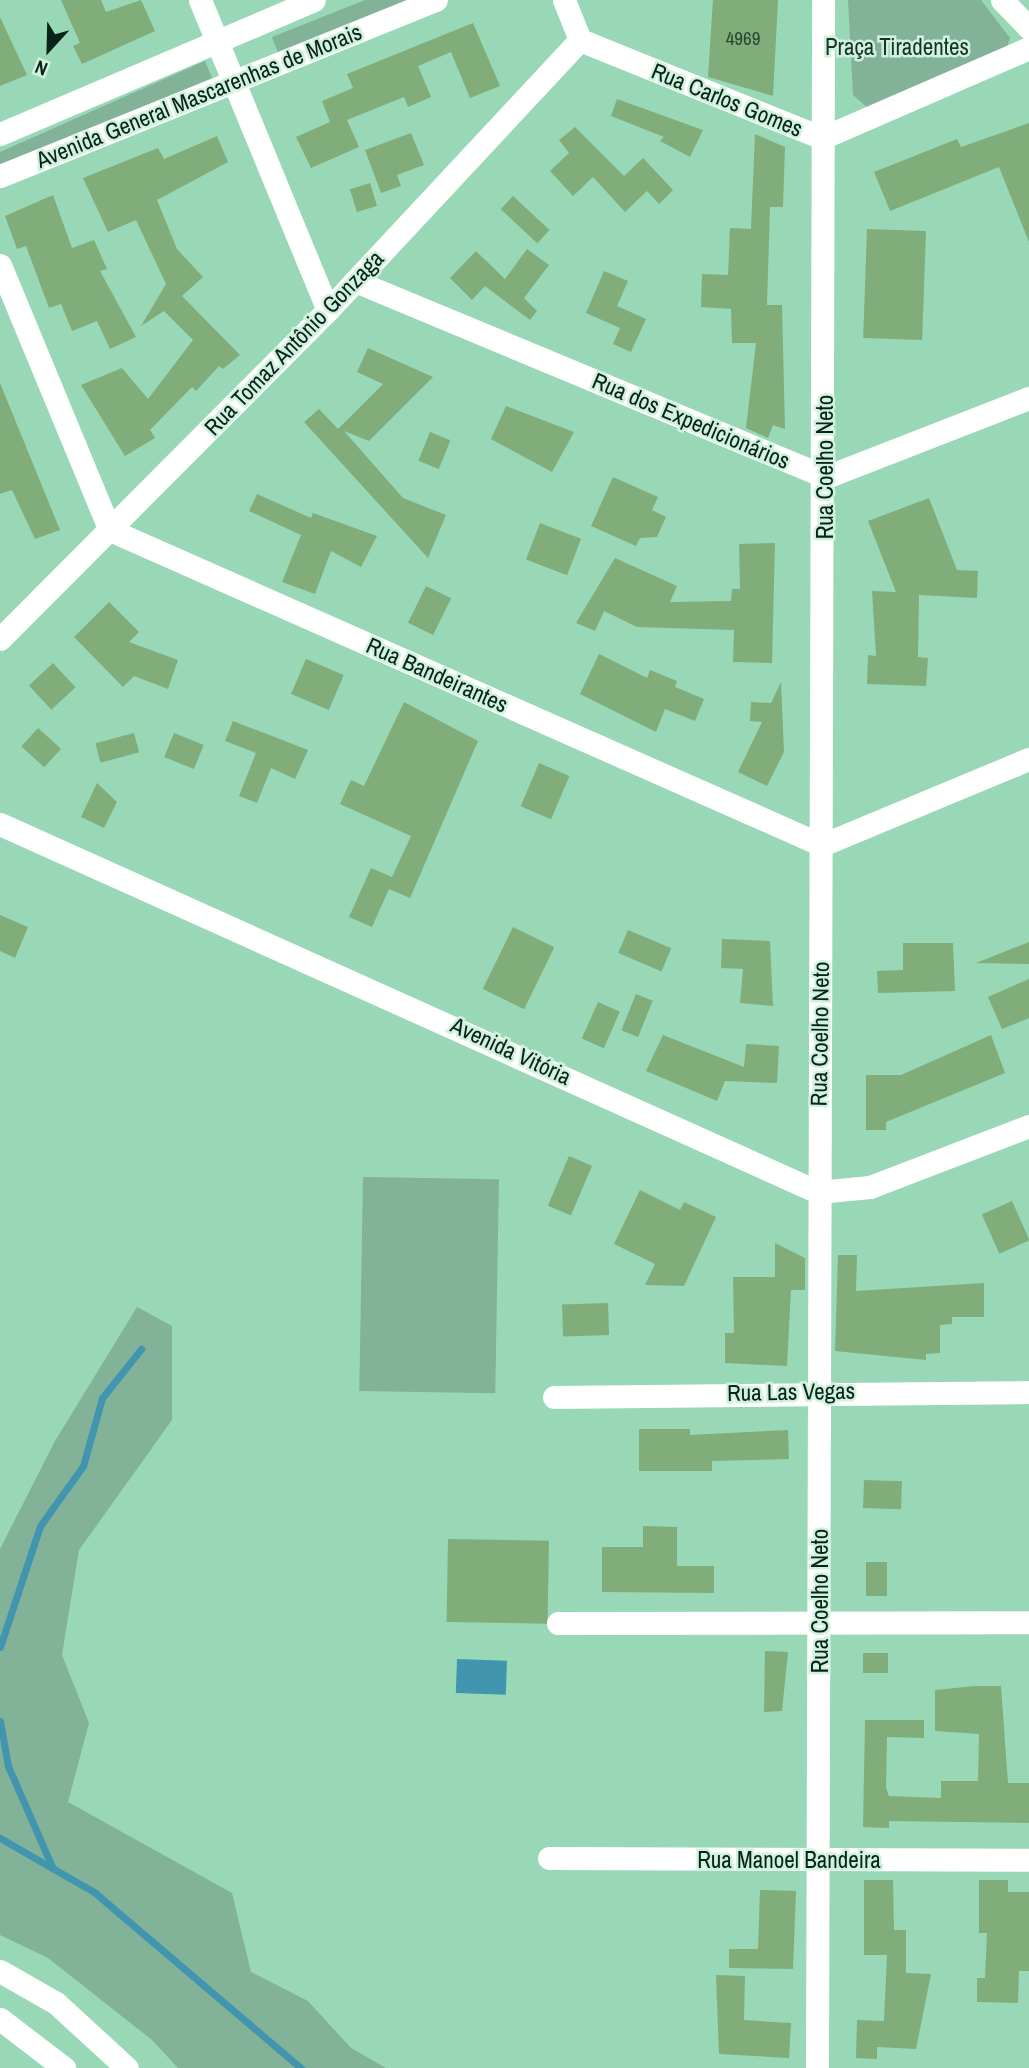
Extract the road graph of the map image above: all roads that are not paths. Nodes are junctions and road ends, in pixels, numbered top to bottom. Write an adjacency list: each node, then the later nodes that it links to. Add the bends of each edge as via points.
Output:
1 (200, 0): 9 (street)
2 (314, 0): 9 (street, Avenida General Mascarenhas de Morais)
3 (436, 0): 11 (street, Avenida General Mascarenhas de Morais)
4 (564, 0): 8 (street)
5 (823, 0): 13 (street, Rua Coelho Neto)
6 (1002, 0): 7 (street)
7 (1029, 28)
8 (580, 40): 13 (street, Rua Carlos Gomes); 16 (street, Rua Tomaz Antônio Gonzaga)
9 (216, 41): 11 (street); 12 (street, Avenida General Mascarenhas de Morais)
10 (1029, 48): 13 (street, Rua Carlos Gomes)
11 (232, 80): 14 (street, Avenida General Mascarenhas de Morais); 17 (street)
12 (0, 134)
13 (822, 138): 19 (street, Rua Coelho Neto)
14 (0, 176)
15 (0, 265): 20 (street)
16 (355, 281): 17 (street, Rua Tomaz Antônio Gonzaga); 19 (street, Rua dos Expedicionários)
17 (328, 310): 20 (street, Rua Tomaz Antônio Gonzaga)
18 (1029, 398): 19 (street)
19 (826, 477): 24 (street, Rua Coelho Neto)
20 (110, 530): 21 (street, Rua Tomaz Antônio Gonzaga); 24 (street, Rua Bandeirantes)
21 (0, 639)
22 (1029, 760): 24 (street)
23 (0, 824): 26 (street, Avenida Vitória)
24 (822, 845): 26 (street, Rua Coelho Neto)
25 (1029, 1126): 26 (street, Avenida Vitória, via 870,1187)
26 (818, 1192): 27 (street, Rua Coelho Neto)
27 (819, 1391): 28 (street, Rua Las Vegas); 29 (street, Rua Las Vegas); 30 (street, Rua Coelho Neto)
28 (1029, 1392)
29 (554, 1397)
30 (821, 1620): 31 (street); 32 (street); 35 (street, Rua Coelho Neto)
31 (1029, 1622)
32 (558, 1623)
33 (549, 1858): 35 (street, Rua Manoel Bandeira)
34 (1029, 1860): 35 (street, Rua Manoel Bandeira)
35 (820, 1862): 40 (street, Rua Coelho Neto)
36 (0, 1971): 38 (street, via 56,2003)
37 (0, 2019): 39 (street)
38 (123, 2067)
39 (64, 2068)
40 (817, 2068)

